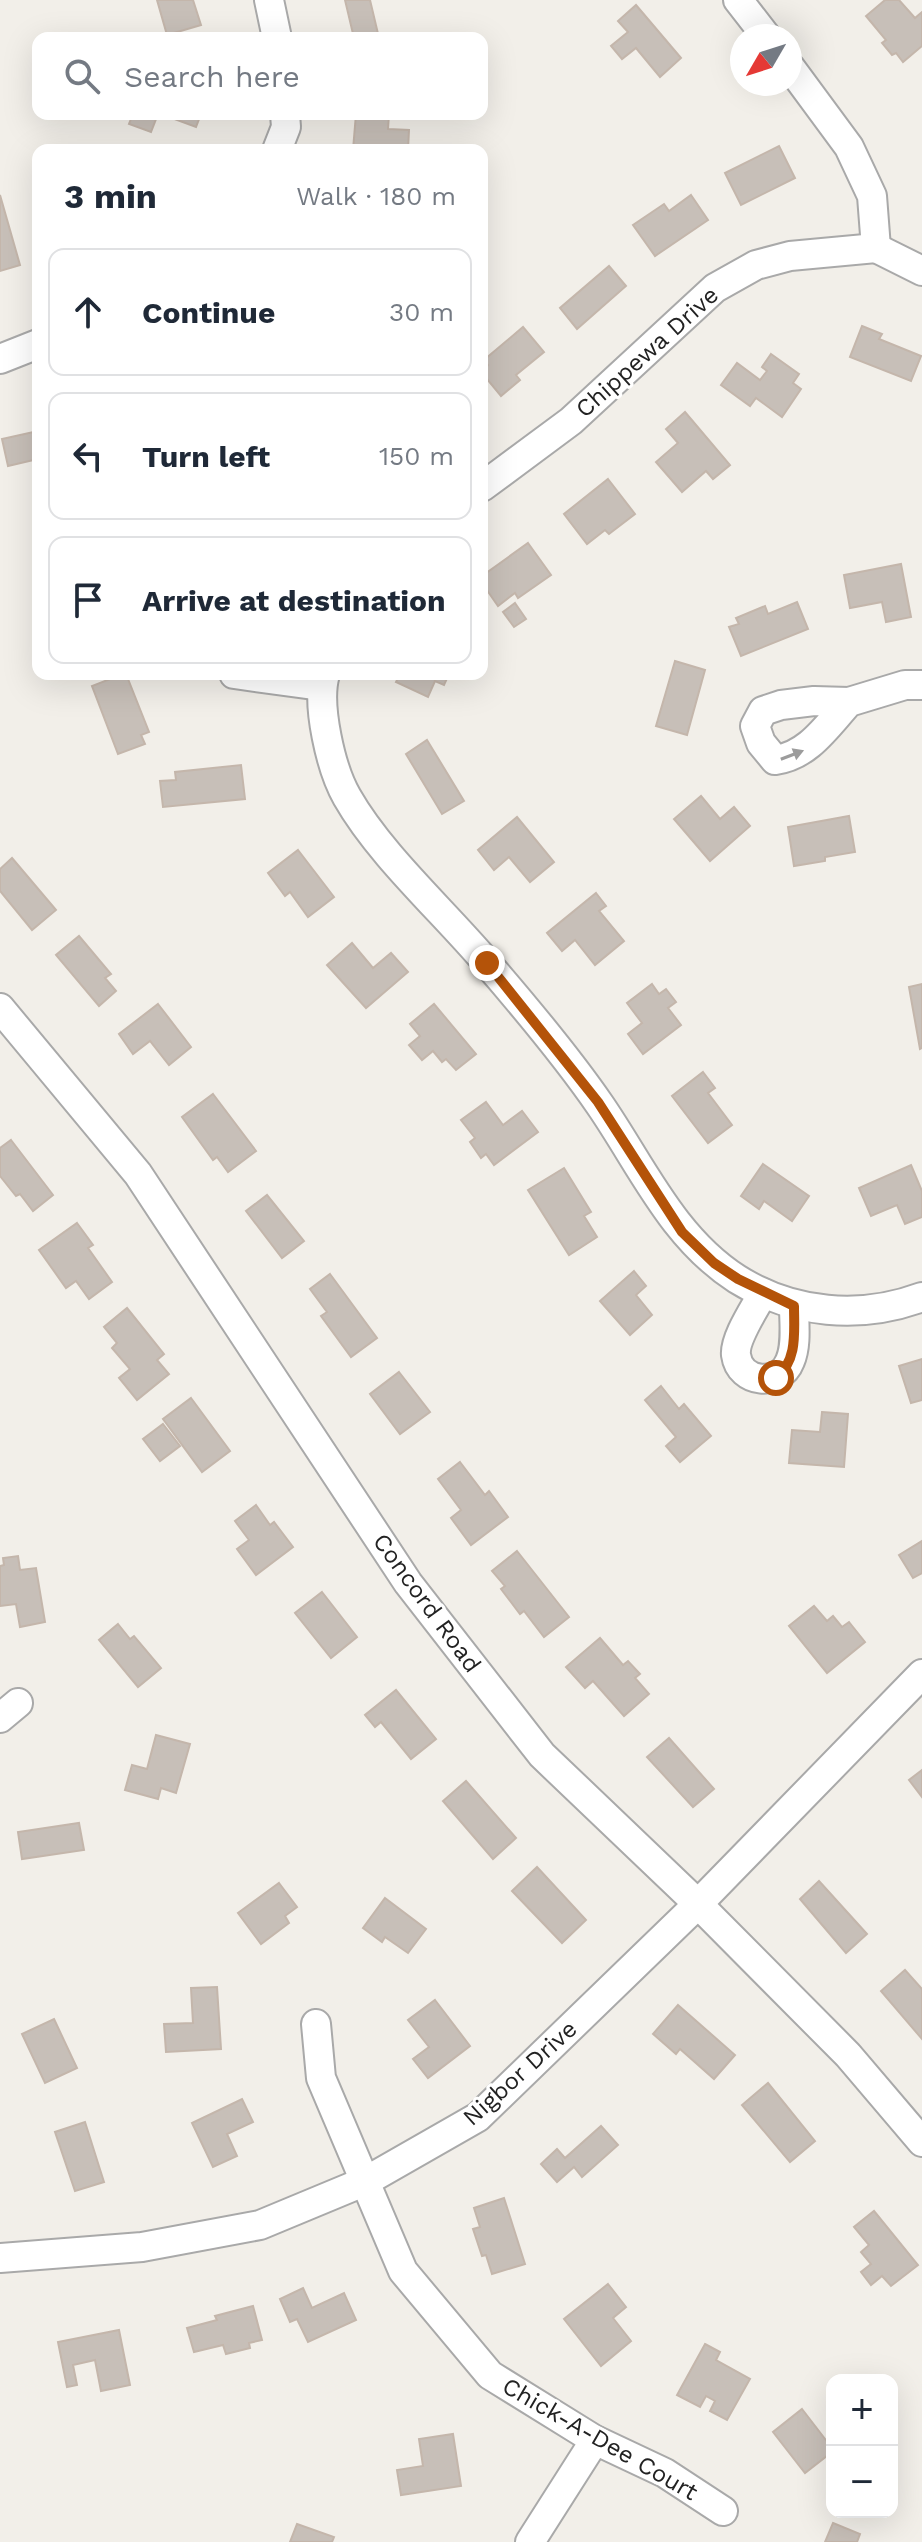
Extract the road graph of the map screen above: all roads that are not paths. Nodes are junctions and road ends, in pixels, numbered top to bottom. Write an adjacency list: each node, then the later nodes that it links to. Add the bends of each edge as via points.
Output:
1 (269, 0): 4 (street)
2 (738, 0): 3 (street)
3 (757, 24)
4 (276, 32)
5 (802, 83): 8 (street, via 849,147 872,196)
6 (285, 120): 7 (street)
7 (279, 144)
8 (876, 248): 9 (street); 12 (street, Chippewa Drive, via 790,256 756,265 715,288 571,421)
9 (922, 271)
10 (32, 346): 11 (street)
11 (0, 359)
12 (488, 483)
13 (323, 680): 17 (street, via 333,765 368,829 487,963 598,1102 682,1232 714,1263)
14 (922, 685): 15 (street)
15 (849, 702)
16 (0, 1008): 21 (street, Concord Road, via 138,1174 408,1583 542,1755)
17 (763, 1293): 19 (street); 19 (street, via 737,1343 742,1370 755,1378 776,1378 791,1360)
18 (922, 1297): 19 (street, via 864,1311)
19 (794, 1306)
20 (922, 1674): 21 (street, Nigbor Drive)
21 (698, 1904): 23 (street, Concord Road, via 848,2055); 24 (street, Nigbor Drive, via 478,2117)
22 (316, 2024): 24 (street, Chick-A-Dee Court, via 321,2078)
23 (922, 2142)
24 (366, 2181): 25 (street, Nigbor Drive, via 260,2225 142,2247); 26 (street, Chick-A-Dee Court, via 403,2271 490,2375)
25 (0, 2258)
26 (595, 2440): 27 (street, Chick-A-Dee Court, via 665,2473); 28 (street)
27 (723, 2511)
28 (530, 2542)

